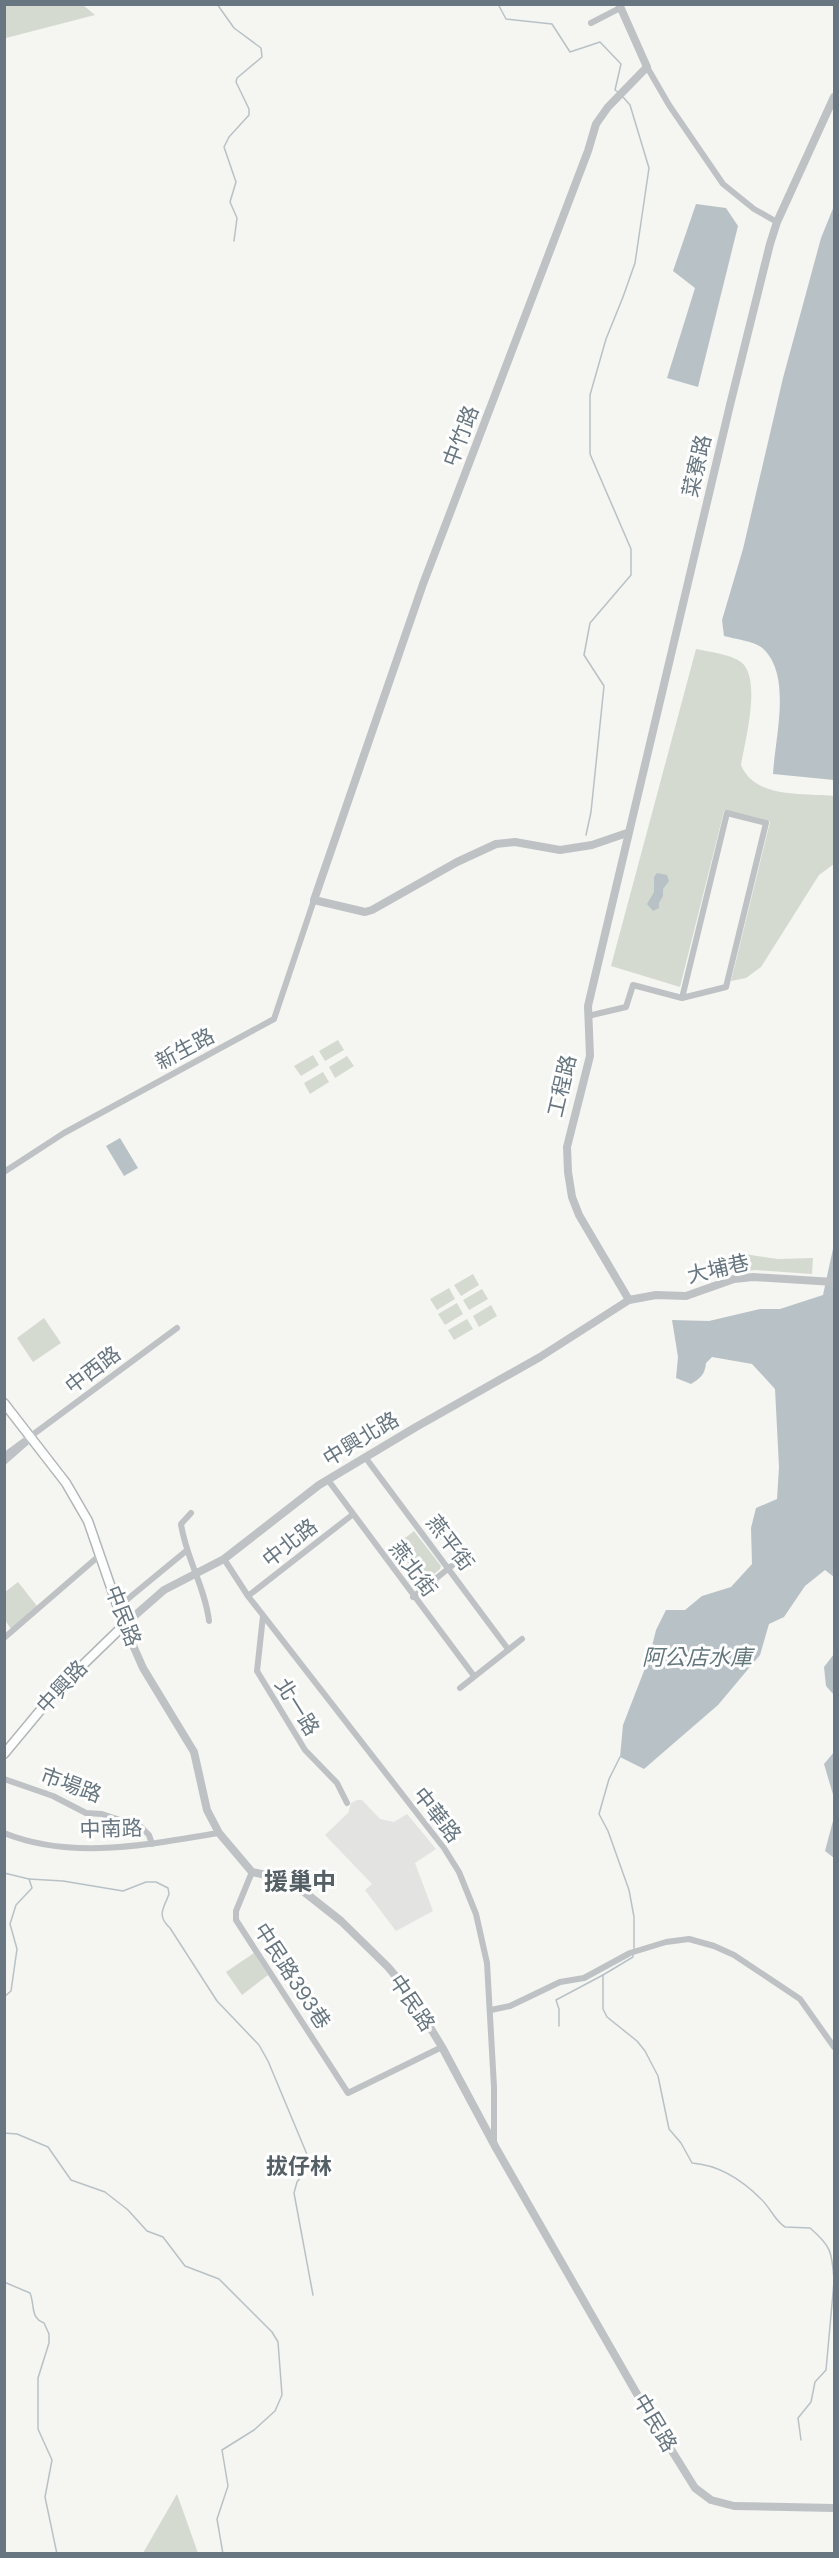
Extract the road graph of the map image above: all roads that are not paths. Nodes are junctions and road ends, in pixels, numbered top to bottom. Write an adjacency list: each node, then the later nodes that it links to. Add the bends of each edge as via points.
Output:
1 (620, 6): 2 (street); 3 (street)
2 (591, 23)
3 (647, 67): 5 (street, via 723,184); 7 (street, 中竹路, via 612,101 596,124 423,584)
4 (834, 97): 5 (street, 菜寮路)
5 (777, 222): 6 (street, 菜寮路)
6 (627, 833): 7 (street, via 560,850 515,842 496,844 365,912); 9 (street, 工程路)
7 (314, 900): 10 (street, 新生路, via 274,1019 64,1133)
8 (682, 998): 8 (street, via 726,987 766,823 727,813); 9 (street, via 633,984 626,1007)
9 (588, 1016): 12 (street, 工程路, via 590,1056 567,1146 568,1172 579,1215)
10 (4, 1172)
11 (834, 1282): 12 (street, 大埔巷, via 753,1276 686,1296 656,1295)
12 (629, 1300): 18 (street, 中興北路, via 540,1357)
13 (177, 1328): 16 (street, 中西路)
14 (4, 1403): 16 (main road, 中民路)
15 (4, 1412): 16 (main road, 中民路, via 23,1436)
16 (30, 1438): 17 (street, 中西路); 19 (street, 中西路); 24 (main road, 中民路, via 66,1483 88,1521)
17 (4, 1456)
18 (365, 1457): 20 (street, 中興北路); 27 (street, 燕平街)
19 (4, 1462)
20 (328, 1480): 22 (street, 燕北街); 26 (street, 中興北路)
21 (191, 1513): 23 (street, via 181,1524)
22 (352, 1515): 29 (street, 中北路); 30 (street, 燕北街)
23 (186, 1551): 28 (street); 31 (street)
24 (100, 1555): 31 (main road, 中民路); 35 (street)
25 (464, 1556): 27 (street)
26 (224, 1559): 28 (street, 中興北路); 29 (street, 中華路)
27 (448, 1568): 30 (street); 37 (street, 燕平街)
28 (196, 1572): 33 (street); 34 (street, 中興北路, via 164,1590)
29 (248, 1596): 32 (street, 中華路)
30 (413, 1597): 38 (street, 燕北街)
31 (118, 1607): 34 (main road, 中民路)
32 (263, 1615): 42 (street, 北一路, via 257,1671 305,1750 338,1783); 47 (street, 中華路, via 459,1872 483,1938)
33 (209, 1622)
34 (124, 1625): 40 (main road, 中興路, via 58,1689); 44 (street, 中民路, via 142,1668 194,1752 207,1810)
35 (4, 1638)
36 (522, 1639): 37 (street)
37 (508, 1649): 38 (street)
38 (474, 1676): 39 (street)
39 (460, 1688)
40 (4, 1754)
41 (4, 1779): 45 (street, 市場路, via 53,1796 86,1813 141,1827)
42 (347, 1803)
43 (4, 1833): 45 (street, 中南路, via 71,1847)
44 (219, 1833): 45 (street, 中南路); 46 (street, 中民路)
45 (152, 1844)
46 (252, 1872): 49 (street, 中民路, via 294,1882 348,1926 408,1991); 49 (street, 中民路393巷, via 236,1920 348,2093)
47 (491, 2010): 48 (street, via 510,2006 560,1982 584,1978 630,1953 689,1939 734,1955 800,1999); 50 (street, 中華路)
48 (834, 2047)
49 (442, 2048): 50 (street, 中民路)
50 (494, 2143): 51 (street, 中民路, via 641,2401 698,2491 711,2500 734,2506)
51 (834, 2508)

